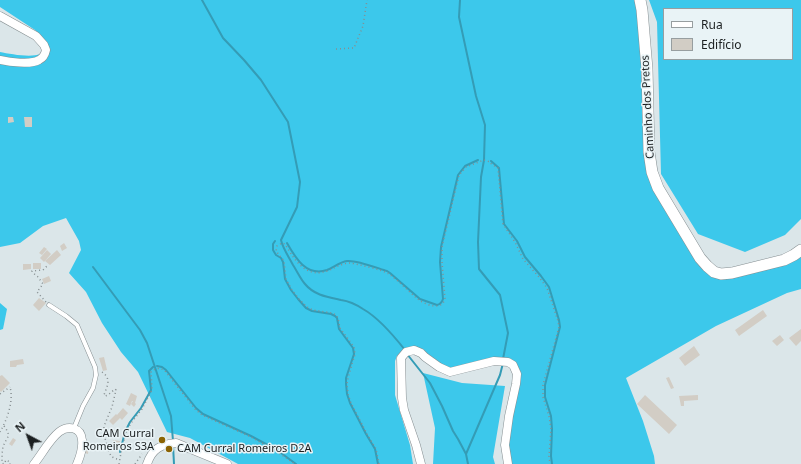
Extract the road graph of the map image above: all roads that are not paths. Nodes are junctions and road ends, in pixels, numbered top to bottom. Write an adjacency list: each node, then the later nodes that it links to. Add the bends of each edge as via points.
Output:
1 (640, 0): 4 (main road, Caminho dos Pretos, via 648,69 649,152 652,172 658,188 700,258 714,272 721,274 784,260)
2 (0, 16): 3 (street, via 36,36 46,50 44,56 35,62)
3 (0, 60)
4 (801, 250)
5 (49, 306): 6 (lane, via 77,325 95,367 93,388)
6 (74, 428): 7 (street, via 65,428 59,432); 8 (street, via 78,430 82,439)
7 (34, 464)
8 (77, 464)
9 (147, 464): 10 (street, via 150,456 160,446 176,443)
10 (227, 464)
11 (420, 464): 12 (street, via 402,398 401,358 408,351 414,350 422,353 439,368 450,372 494,361 513,365 517,374 505,445)
12 (508, 464)

